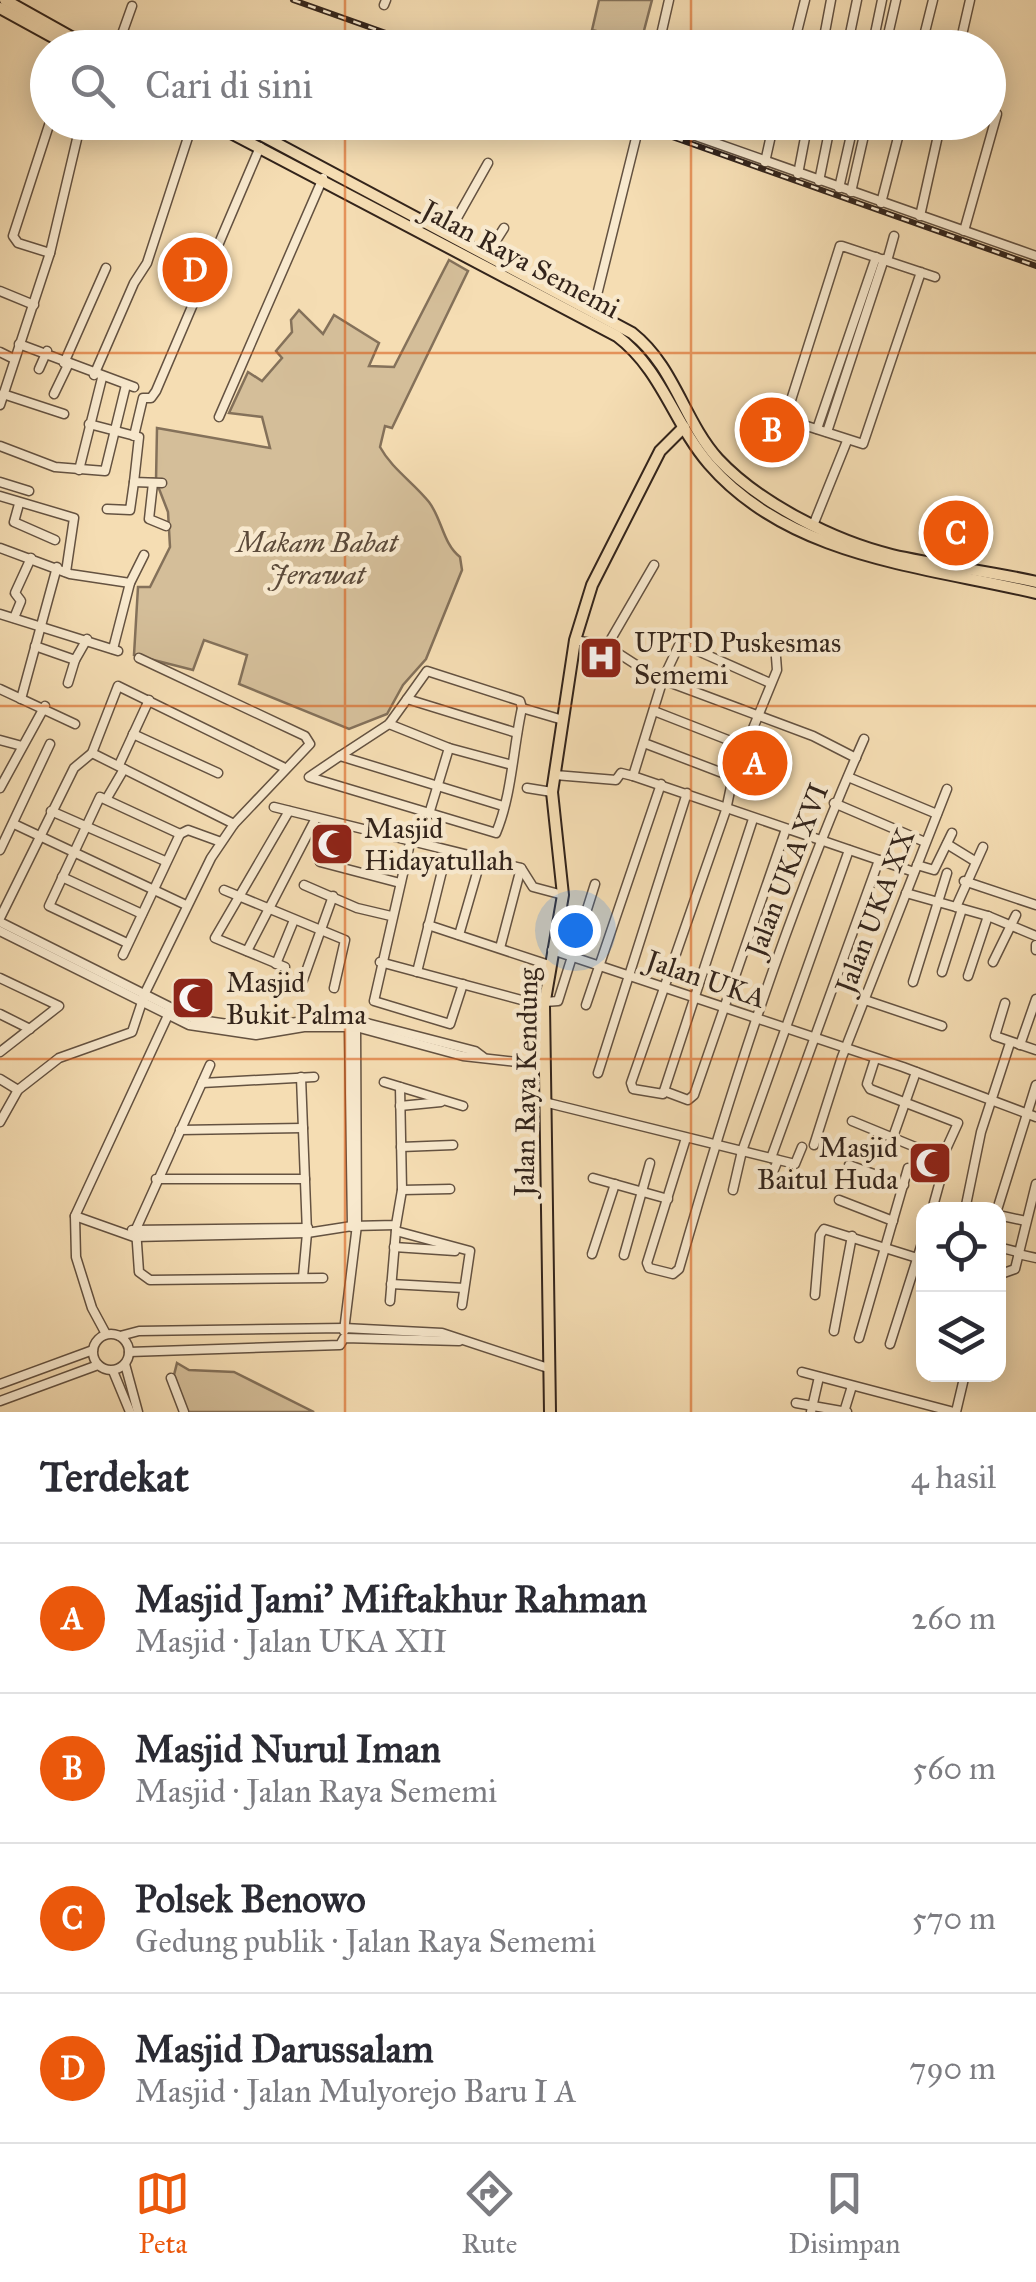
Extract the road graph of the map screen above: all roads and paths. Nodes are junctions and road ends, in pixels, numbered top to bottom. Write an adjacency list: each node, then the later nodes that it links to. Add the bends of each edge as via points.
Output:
1 (5, 0): 13 (main road)
2 (669, 0): 15 (street)
3 (805, 0): 16 (street)
4 (831, 0): 17 (street)
5 (857, 0): 18 (street)
6 (882, 0): 19 (street)
7 (896, 0): 20 (street)
8 (934, 0): 21 (street)
9 (970, 0): 22 (street)
10 (132, 6): 14 (street)
11 (0, 8): 12 (main road)
12 (40, 30)
13 (59, 30)
14 (123, 30)
15 (662, 30)
16 (798, 30)
17 (825, 30)
18 (851, 30)
19 (876, 30)
20 (889, 30)
21 (926, 30)
22 (963, 30)
23 (44, 140): 54 (street, via 13,236 18,244)
24 (77, 140): 54 (street)
25 (187, 140): 70 (street, via 147,263)
26 (240, 140): 38 (main road, Jalan Raya Sememi)
27 (268, 140): 47 (main road, Jalan Raya Sememi)
28 (636, 140): 63 (street, Jalan Raya Sememi)
29 (705, 140): 39 (street)
30 (770, 140): 39 (street)
31 (805, 140): 41 (street)
32 (827, 140): 42 (street)
33 (850, 140): 44 (street)
34 (863, 140): 45 (street)
35 (897, 140): 46 (street)
36 (937, 140): 48 (street)
37 (990, 140): 50 (street)
38 (259, 151): 43 (main road, Jalan Raya Sememi); 80 (street, via 151,398 142,398)
39 (764, 162): 41 (street)
40 (488, 163): 51 (street)
41 (798, 174): 42 (street)
42 (819, 181): 44 (street)
43 (321, 182): 47 (main road, Jalan Raya Sememi); 75 (street)
44 (839, 188): 45 (street)
45 (851, 192): 46 (street)
46 (881, 203): 48 (street)
47 (387, 208): 51 (main road, Jalan Raya Sememi); 53 (main road, Jalan Raya Sememi)
48 (920, 216): 50 (street)
49 (504, 228): 55 (street)
50 (964, 231): 56 (street)
51 (448, 234): 53 (main road, Jalan Raya Sememi)
52 (894, 236): 57 (street)
53 (464, 248): 55 (main road, Jalan Raya Sememi); 77 (main road, Jalan Raya Sememi, via 625,341 655,372)
54 (50, 253): 62 (street)
55 (487, 255): 63 (main road, Jalan Raya Sememi)
56 (1036, 256)
57 (882, 259): 59 (street); 78 (street); 78 (street, via 839,248 785,414)
58 (106, 268): 68 (street)
59 (920, 272): 60 (street); 81 (street, via 864,444)
60 (935, 277)
61 (0, 291): 62 (street)
62 (34, 304): 64 (street)
63 (594, 311): 90 (main road, Jalan Raya Sememi, via 655,354 719,459)
64 (20, 344): 66 (street); 67 (street)
65 (0, 352): 67 (street)
66 (47, 352): 68 (street); 69 (street)
67 (14, 359): 71 (street)
68 (66, 364): 70 (street); 72 (street)
69 (39, 369)
70 (98, 376): 76 (street); 79 (street, via 130,386)
71 (3, 394): 73 (street); 74 (street)
72 (54, 394)
73 (0, 405)
74 (64, 414)
75 (219, 418)
76 (89, 424): 79 (street); 83 (street)
77 (684, 427): 93 (main road, Jalan Raya Sememi, via 714,470 754,503); 106 (main road, Jalan Raya Kendung, via 660,451 592,585)
78 (822, 431): 81 (street)
79 (116, 432): 80 (street); 83 (street, via 107,470)
80 (134, 436): 85 (street, via 140,440)
81 (846, 440): 90 (street)
82 (0, 446): 83 (street)
83 (79, 470)
84 (0, 482): 86 (street)
85 (134, 482): 89 (street, via 130,509); 91 (street, via 158,483 149,519)
86 (29, 491)
87 (0, 496): 88 (street)
88 (19, 504): 92 (street, via 14,522); 98 (street, via 74,518)
89 (108, 509)
90 (814, 523): 93 (main road, Jalan Raya Sememi)
91 (166, 526)
92 (55, 540)
93 (848, 544): 99 (main road, Jalan Raya Sememi); 101 (main road, Jalan Raya Sememi, via 889,564)
94 (0, 548): 96 (street)
95 (144, 556): 100 (street)
96 (31, 558): 98 (street); 103 (street, via 15,594 21,601)
97 (654, 565): 108 (street)
98 (61, 570): 100 (street); 104 (street)
99 (1036, 582)
100 (130, 583): 105 (street, via 116,650)
101 (1036, 593)
102 (0, 614): 103 (street)
103 (14, 618): 104 (street)
104 (40, 624): 105 (street); 107 (street)
105 (87, 638): 111 (street)
106 (575, 640): 108 (street); 123 (main road, Jalan Raya Kendung)
107 (35, 646): 111 (street); 116 (street)
108 (608, 646): 112 (street)
109 (776, 656): 114 (street)
110 (138, 658): 140 (street, via 305,736 309,746)
111 (75, 660): 113 (street)
112 (663, 679): 114 (street, via 682,643); 121 (street); 122 (street)
113 (68, 683)
114 (770, 683): 122 (street)
115 (0, 689): 116 (street)
116 (21, 698): 119 (street)
117 (407, 699): 120 (street, via 426,671 520,701); 125 (street); 126 (street)
118 (150, 700): 127 (street); 135 (street, via 118,686); 140 (street)
119 (45, 706): 124 (street); 132 (street)
120 (522, 708): 123 (street); 126 (street)
121 (654, 710): 130 (street); 133 (street)
122 (760, 716): 133 (street); 137 (street)
123 (563, 720): 142 (main road, Jalan Raya Kendung)
124 (75, 724)
125 (389, 724): 134 (street); 136 (street)
126 (517, 733): 138 (street)
127 (134, 734): 139 (street); 141 (street)
128 (864, 739): 137 (street, Jalan UKA XVI)
129 (0, 740): 132 (street)
130 (644, 743): 143 (street); 144 (street)
131 (50, 744): 165 (street)
132 (22, 746): 148 (street)
133 (746, 747): 144 (street)
134 (448, 748): 138 (street); 147 (street)
135 (92, 753): 139 (street); 159 (street, via 79,760)
136 (340, 756): 147 (street); 160 (street, via 310,779)
137 (856, 758): 145 (street, Jalan UKA XVI)
138 (512, 765): 155 (street)
139 (121, 767): 153 (street); 166 (street)
140 (284, 767): 166 (street)
141 (218, 773)
142 (556, 776): 143 (street); 151 (main road, Jalan Raya Kendung)
143 (633, 776): 146 (street)
144 (733, 777): 157 (street)
145 (848, 777): 154 (street, Jalan UKA XVI); 161 (street)
146 (661, 784): 152 (street); 226 (street)
147 (439, 786): 155 (street); 160 (street)
148 (0, 788)
149 (526, 788): 151 (street)
150 (946, 789): 161 (street, Jalan UKA XX)
151 (552, 792): 197 (main road, Jalan Raya Kendung)
152 (687, 793): 157 (street); 230 (street)
153 (106, 798): 164 (street, via 100,797); 169 (street)
154 (834, 803): 171 (street, Jalan UKA XVI); 173 (street)
155 (503, 806): 160 (street, via 498,832)
156 (274, 807): 158 (street)
157 (726, 810): 163 (street); 236 (street)
158 (289, 811): 162 (street); 198 (street)
159 (51, 812): 164 (street); 170 (street)
160 (429, 814)
161 (937, 814): 173 (street, Jalan UKA XX)
162 (316, 818): 174 (street); 203 (street)
163 (753, 819): 167 (street); 239 (street)
164 (84, 823): 180 (street); 184 (street)
165 (14, 824): 170 (street); 177 (street)
166 (234, 824): 172 (street)
167 (786, 829): 171 (street); 245 (street)
168 (952, 833): 175 (street)
169 (180, 834): 172 (street, via 187,830); 184 (street)
170 (40, 836): 180 (street); 209 (street)
171 (821, 840): 178 (street); 247 (street, Jalan UKA XVI)
172 (221, 842): 202 (street)
173 (926, 842): 187 (street, Jalan UKA XX)
174 (410, 843): 179 (street); 191 (street)
175 (947, 844): 183 (street); 187 (street, via 934,870)
176 (983, 847): 183 (street)
177 (0, 850)
178 (849, 850): 182 (street); 251 (street)
179 (447, 851): 181 (street); 211 (street)
180 (73, 852): 189 (street); 194 (street)
181 (481, 859): 186 (street); 215 (street)
182 (879, 860): 187 (street); 254 (street)
183 (974, 860): 190 (street)
184 (165, 861): 194 (street)
185 (320, 862): 191 (street)
186 (521, 868): 197 (street, via 533,888); 218 (street)
187 (915, 868): 196 (street, Jalan UKA XX)
188 (948, 872): 200 (street)
189 (62, 876): 205 (street); 217 (street, via 49,908)
190 (964, 882): 201 (street); 204 (street)
191 (400, 884): 207 (street)
192 (595, 884): 222 (street)
193 (304, 885): 199 (street)
194 (154, 890): 202 (street); 205 (street)
195 (224, 890): 198 (street)
196 (906, 893): 200 (street); 240 (street, Jalan UKA XX)
197 (562, 895): 219 (main road, Jalan Raya Kendung)
198 (237, 896): 203 (street); 220 (street, via 215,938)
199 (333, 896): 207 (street); 214 (street)
200 (938, 903): 204 (street); 233 (street)
201 (1030, 903)
202 (186, 905): 238 (street)
203 (267, 908): 210 (street); 220 (street)
204 (959, 908): 208 (street); 228 (street)
205 (142, 914): 217 (street)
206 (1016, 915): 212 (street)
207 (391, 916): 223 (street)
208 (988, 916): 212 (street); 229 (street)
209 (0, 920): 238 (street)
210 (294, 920): 214 (street); 220 (street, via 280,966)
211 (428, 925): 215 (street); 227 (street)
212 (1010, 927): 216 (street); 224 (street)
213 (0, 931): 238 (street)
214 (323, 931): 232 (street); 235 (street, via 346,941)
215 (459, 936): 218 (street)
216 (1036, 936)
217 (128, 944): 221 (street)
218 (500, 948): 225 (street)
219 (552, 950): 222 (street, Jalan UKA); 225 (main road, Jalan Raya Kendung)
220 (247, 951)
221 (123, 954)
222 (571, 956): 226 (street, Jalan UKA); 242 (street, via 558,1001)
223 (380, 962): 227 (street); 234 (street, via 375,1003 427,1021 454,1020)
224 (993, 962)
225 (549, 965): 242 (main road, Jalan Raya Kendung)
226 (599, 966): 230 (street, Jalan UKA); 243 (street)
227 (417, 972): 234 (street)
228 (942, 972)
229 (968, 976)
230 (628, 977): 236 (street, Jalan UKA); 263 (street)
231 (0, 978): 250 (street, via 59,1006)
232 (303, 980)
233 (912, 982)
234 (463, 984): 242 (street)
235 (334, 988)
236 (663, 989): 239 (street, Jalan UKA); 272 (street, via 631,1087)
237 (1036, 998): 255 (street)
238 (148, 1000): 244 (street); 271 (street, via 130,1035 70,1053)
239 (693, 1000): 245 (street, Jalan UKA); 272 (street)
240 (865, 1000): 248 (street); 256 (street, Jalan UKA XX)
241 (1005, 1003): 255 (street, via 994,1034)
242 (544, 1004): 261 (main road, Jalan Raya Kendung)
243 (586, 1005)
244 (167, 1009): 252 (street, via 217,1032); 316 (street)
245 (723, 1010): 247 (street, Jalan UKA); 272 (street, via 692,1099)
246 (0, 1014): 250 (street)
247 (754, 1018): 251 (street, Jalan UKA); 291 (street, Jalan UKA XVI)
248 (942, 1026)
249 (353, 1027): 252 (street); 253 (street); 319 (street)
250 (30, 1029): 257 (street)
251 (784, 1029): 254 (street, Jalan UKA); 294 (street)
252 (255, 1031): 253 (street, via 351,1020)
253 (403, 1036): 261 (street, via 442,1052)
254 (814, 1039): 256 (street, Jalan UKA); 296 (street)
255 (1015, 1044): 258 (street); 273 (street)
256 (845, 1049): 259 (street, Jalan UKA); 289 (street, Jalan UKA XX)
257 (1, 1050)
258 (1036, 1050)
259 (875, 1059): 262 (street, Jalan UKA); 276 (street, via 869,1088)
260 (210, 1065): 268 (street)
261 (544, 1065): 275 (main road, Jalan Raya Kendung)
262 (916, 1072): 273 (street, Jalan UKA); 276 (street)
263 (598, 1073)
264 (314, 1076): 265 (street)
265 (301, 1077): 268 (street); 284 (street)
266 (0, 1079): 271 (street)
267 (384, 1082): 270 (street)
268 (202, 1083): 285 (street)
269 (1036, 1085): 279 (street)
270 (400, 1087): 274 (street); 277 (street)
271 (18, 1090): 282 (street)
272 (663, 1093)
273 (992, 1101): 279 (street, Jalan UKA); 286 (street)
274 (441, 1102): 277 (street); 278 (street)
275 (544, 1102): 287 (street); 354 (main road, Jalan Raya Kendung)
276 (906, 1104): 283 (street); 288 (street)
277 (400, 1106): 292 (street)
278 (463, 1106)
279 (1026, 1113): 280 (street, Jalan UKA); 315 (street)
280 (1036, 1116)
281 (852, 1120): 288 (street)
282 (0, 1122)
283 (958, 1123): 286 (street); 295 (street)
284 (302, 1128): 285 (street); 302 (street)
285 (180, 1130): 300 (street)
286 (981, 1132): 314 (street)
287 (686, 1138): 291 (street); 311 (street)
288 (893, 1138): 295 (street)
289 (814, 1144)
290 (454, 1145): 292 (street)
291 (715, 1145): 294 (street); 311 (street, Jalan UKA XVI, via 673,1274 648,1266)
292 (401, 1146): 308 (street)
293 (802, 1146): 296 (street, via 796,1164)
294 (742, 1151): 296 (street); 309 (street)
295 (942, 1158): 303 (street)
296 (774, 1159): 299 (street)
297 (650, 1163): 310 (street)
298 (850, 1164): 305 (street)
299 (771, 1177)
300 (156, 1178): 302 (street); 322 (street)
301 (593, 1178): 304 (street)
302 (305, 1179): 321 (street)
303 (941, 1179): 305 (street, via 908,1168); 313 (street)
304 (614, 1184): 310 (street); 330 (street)
305 (904, 1185): 318 (street)
306 (1036, 1185): 317 (street)
307 (450, 1189): 308 (street)
308 (402, 1190): 320 (street)
309 (733, 1190)
310 (643, 1192): 311 (street); 331 (street)
311 (668, 1199)
312 (839, 1200): 318 (street)
313 (934, 1202)
314 (967, 1202)
315 (1001, 1202)
316 (75, 1216): 322 (street); 344 (street, via 76,1257)
317 (1030, 1216): 329 (street)
318 (893, 1221): 325 (street)
319 (354, 1228): 320 (street); 321 (street); 342 (street)
320 (396, 1228): 324 (street); 327 (street)
321 (309, 1230): 322 (street); 335 (street)
322 (135, 1233): 335 (street, via 139,1272 150,1280)
323 (852, 1236): 325 (street); 339 (street, via 822,1231); 343 (street)
324 (394, 1247): 327 (street); 337 (street)
325 (884, 1248): 332 (street); 347 (street)
326 (1006, 1250): 329 (street)
327 (470, 1252): 338 (street)
328 (916, 1253): 332 (street)
329 (1018, 1253): 333 (street); 334 (street)
330 (592, 1254)
331 (624, 1255)
332 (914, 1257): 349 (street)
333 (1036, 1258)
334 (1006, 1273)
335 (304, 1278): 336 (street)
336 (323, 1278)
337 (392, 1284): 338 (street); 340 (street)
338 (464, 1288): 341 (street)
339 (815, 1295)
340 (390, 1301)
341 (462, 1305)
342 (344, 1328): 345 (street); 346 (street); 348 (street, via 442,1333)
343 (834, 1331)
344 (106, 1334): 345 (street); 350 (street)
345 (120, 1336): 351 (street)
346 (344, 1338): 348 (street); 351 (street, via 337,1345)
347 (859, 1338)
348 (459, 1341): 354 (street)
349 (890, 1344)
350 (92, 1350): 353 (street); 360 (street)
351 (129, 1352): 352 (street)
352 (124, 1364): 355 (street); 365 (street)
353 (98, 1365): 355 (street); 362 (street)
354 (548, 1368): 367 (main road, Jalan Raya Kendung)
355 (112, 1370): 365 (street)
356 (802, 1372): 357 (street)
357 (819, 1377): 361 (street); 364 (street)
358 (171, 1378): 366 (street)
359 (963, 1382): 369 (street)
360 (0, 1384)
361 (852, 1386): 368 (street); 369 (street)
362 (0, 1401)
363 (796, 1403): 364 (street)
364 (812, 1409): 368 (street)
365 (134, 1412)
366 (184, 1412)
367 (550, 1412)
368 (845, 1412)
369 (955, 1412)

